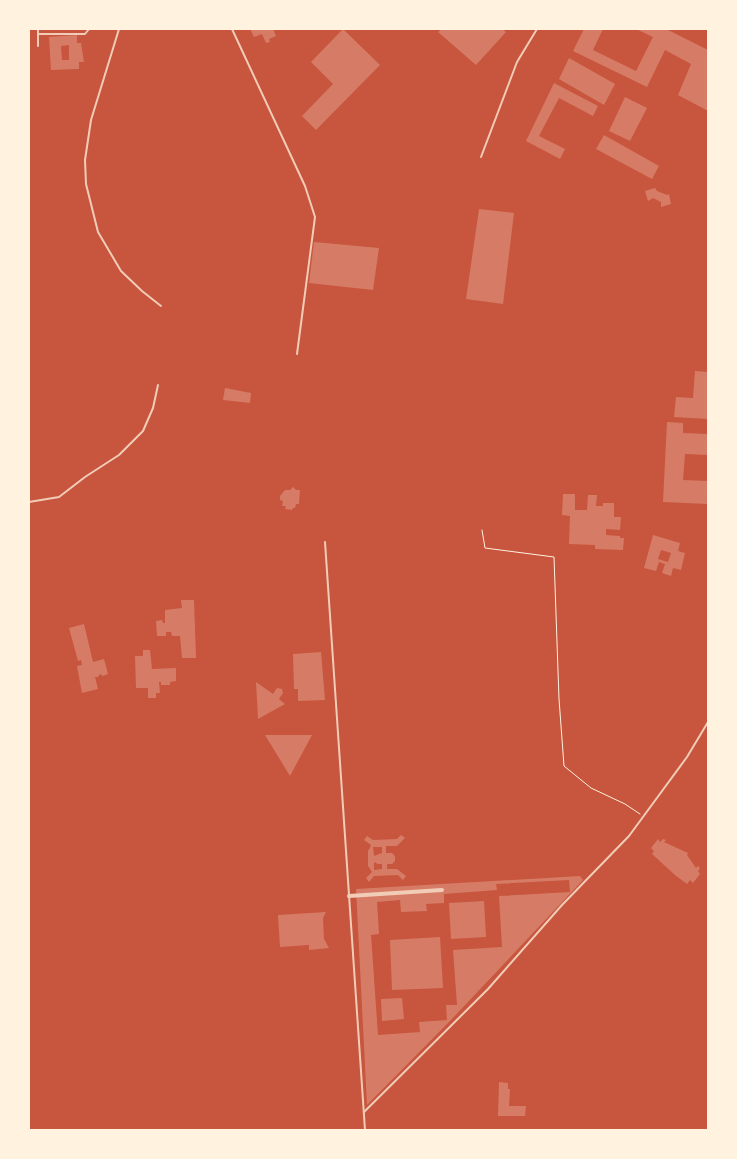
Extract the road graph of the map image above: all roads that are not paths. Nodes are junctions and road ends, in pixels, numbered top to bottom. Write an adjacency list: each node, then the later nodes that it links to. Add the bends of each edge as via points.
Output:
1 (38, 29): 6 (lane)
2 (89, 29): 6 (lane, via 85,34)
3 (119, 29): 9 (lane, via 91,120 85,160 86,184 98,232 120,272)
4 (232, 29): 10 (lane, via 305,186 315,217)
5 (537, 29): 8 (lane, via 517,62)
6 (38, 34): 7 (lane)
7 (38, 46)
8 (481, 157)
9 (161, 306)
10 (297, 354)
11 (158, 385): 12 (lane, via 143,431 119,455 59,496)
12 (29, 502)
13 (325, 542): 16 (lane)
14 (708, 722): 17 (lane, via 688,757 629,836 562,905 488,989)
15 (442, 890): 16 (street)
16 (348, 896): 17 (lane)
17 (364, 1112): 18 (lane)
18 (365, 1130)

